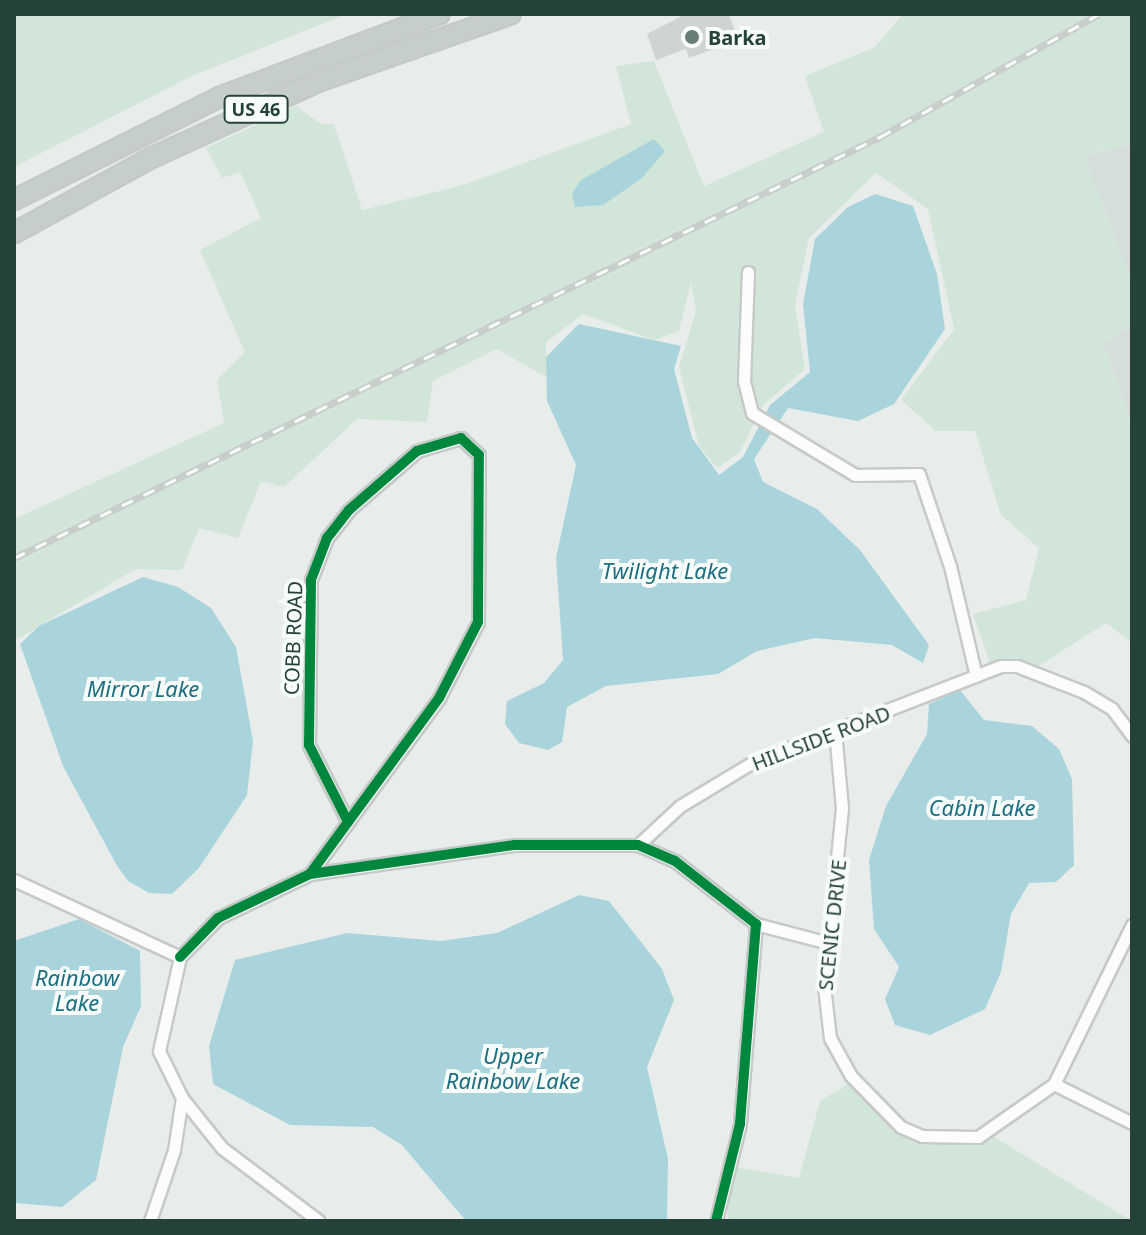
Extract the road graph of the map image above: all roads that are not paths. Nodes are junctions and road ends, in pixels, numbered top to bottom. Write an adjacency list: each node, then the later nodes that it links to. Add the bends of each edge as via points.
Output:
1 (440, 14): 3 (highway, US 46, via 220,97)
2 (511, 14): 4 (highway, US 46, via 278,100 151,158)
3 (14, 200)
4 (14, 233)
5 (748, 272): 6 (street, via 744,381 752,413 855,475 919,474 950,566)
6 (976, 676): 7 (street, HILLSIDE ROAD); 8 (street, via 1017,666 1047,675 1112,709)
7 (835, 731): 10 (street, HILLSIDE ROAD, via 753,762 680,806); 15 (street, SCENIC DRIVE, via 842,808)
8 (1132, 736)
9 (348, 822): 9 (street, COBB ROAD, via 439,698 478,622 482,511 473,445 449,438 417,451 349,510 318,558 309,597 309,745); 11 (street)
10 (638, 845): 11 (street, via 515,845); 13 (street, via 675,861)
11 (310, 874): 16 (street, via 218,918)
12 (14, 880): 16 (street)
13 (756, 924): 15 (street); 22 (street, via 740,1124)
14 (1132, 925): 17 (street, SCENIC DRIVE)
15 (832, 944): 17 (street, SCENIC DRIVE, via 825,1005 836,1054 901,1127 922,1136 978,1137)
16 (180, 957): 18 (street, via 159,1051)
17 (1054, 1084): 19 (street)
18 (182, 1098): 20 (street, via 174,1150); 21 (street, via 222,1148)
19 (1132, 1123)
20 (150, 1221)
21 (319, 1221)
22 (716, 1221)

